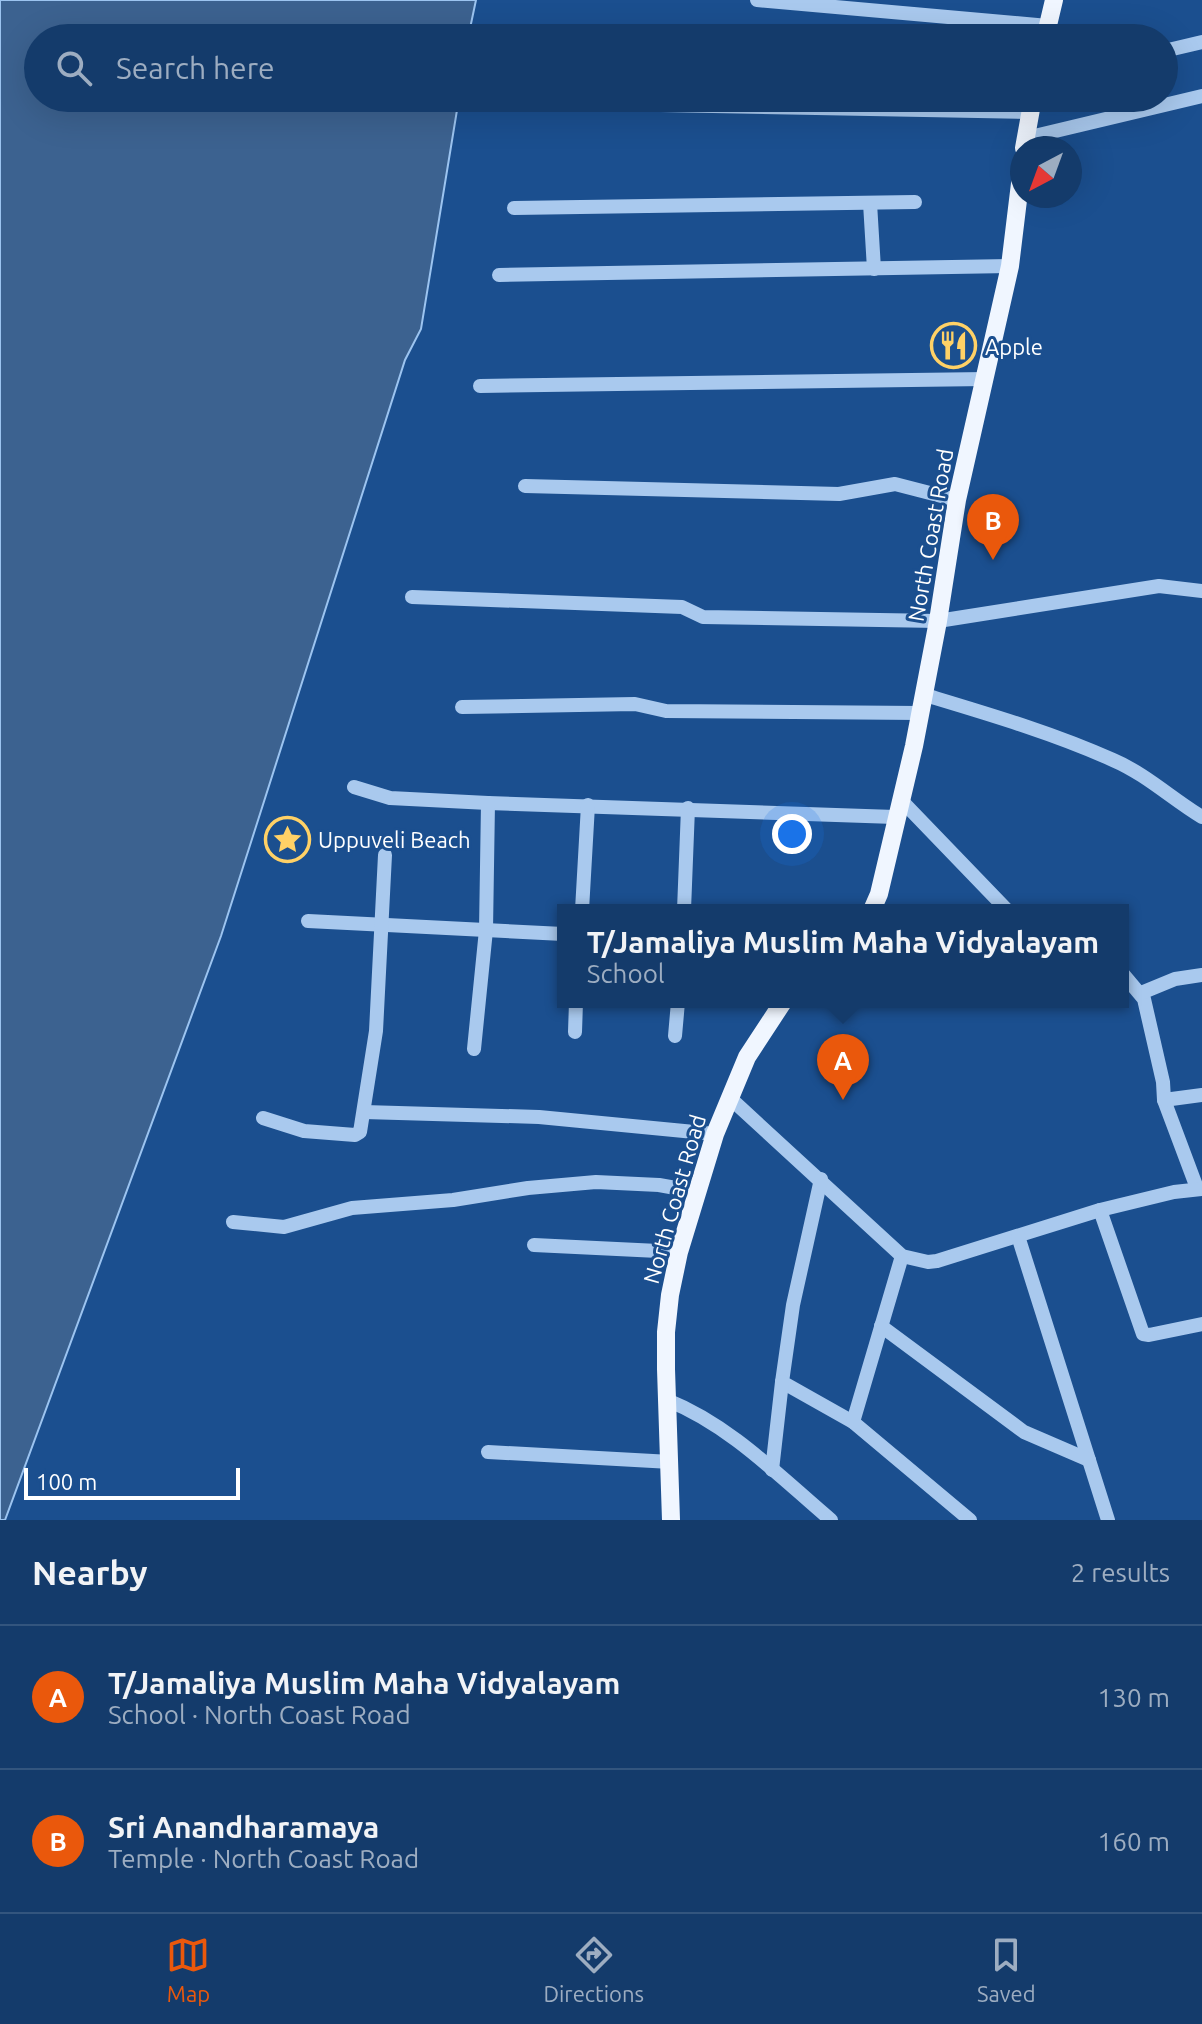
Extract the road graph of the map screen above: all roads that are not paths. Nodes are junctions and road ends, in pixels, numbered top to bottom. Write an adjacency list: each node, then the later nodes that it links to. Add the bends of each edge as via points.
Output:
1 (757, 0): 3 (street)
2 (1054, 0): 4 (main road)
3 (974, 24)
4 (1048, 24)
5 (1202, 42): 6 (street)
6 (1178, 48)
7 (1202, 96): 8 (street)
8 (1178, 102)
9 (1030, 112): 11 (main road)
10 (1142, 112): 12 (street)
11 (1026, 136)
12 (1051, 136)
13 (915, 202): 14 (street)
14 (870, 203): 15 (street); 18 (street)
15 (514, 208)
16 (1017, 208): 17 (main road, North Coast Road)
17 (1010, 266): 18 (street); 20 (main road, North Coast Road)
18 (874, 269): 19 (street)
19 (499, 275)
20 (986, 379): 21 (street); 23 (main road, North Coast Road)
21 (480, 386)
22 (525, 486): 23 (street, via 839,494 895,484)
23 (957, 500): 26 (main road, North Coast Road)
24 (1202, 591): 26 (street, via 1159,586)
25 (412, 597): 26 (street, via 682,607 703,617)
26 (938, 621): 27 (main road, North Coast Road)
27 (922, 704): 28 (street, via 666,711 635,704); 33 (main road, North Coast Road); 34 (street, via 1018,724 1113,760)
28 (462, 707)
29 (354, 787): 30 (street, via 390,798)
30 (488, 803): 31 (street); 42 (street)
31 (588, 805): 32 (street); 36 (street)
32 (688, 808): 33 (street); 37 (street)
33 (898, 808): 38 (main road, North Coast Road); 39 (street)
34 (1202, 817)
35 (385, 855): 41 (street)
36 (582, 904)
37 (684, 904)
38 (875, 904)
39 (1001, 904)
40 (308, 921): 41 (street)
41 (383, 925): 42 (street); 56 (street)
42 (486, 930): 43 (street); 52 (street)
43 (557, 934)
44 (1202, 975): 46 (street)
45 (1129, 980): 46 (street)
46 (1141, 993): 55 (street)
47 (576, 1008): 50 (street)
48 (677, 1008): 51 (street)
49 (779, 1008): 54 (main road, North Coast Road, via 747,1057)
50 (575, 1032)
51 (675, 1036)
52 (474, 1049)
53 (1202, 1095): 55 (street)
54 (730, 1098): 58 (main road, North Coast Road); 59 (street)
55 (1164, 1100): 60 (street)
56 (364, 1112): 57 (street, via 355,1135 304,1131); 58 (street, via 539,1117)
57 (263, 1118)
58 (715, 1134): 61 (main road, North Coast Road)
59 (821, 1179): 67 (street); 70 (street)
60 (1199, 1189): 62 (street)
61 (698, 1192): 63 (street, via 596,1182 352,1208 284,1227); 66 (main road, North Coast Road)
62 (1100, 1210): 64 (street); 68 (street, via 1143,1334)
63 (233, 1222)
64 (1018, 1236): 67 (street, via 937,1261); 74 (street)
65 (534, 1245): 66 (street)
66 (679, 1252): 71 (main road, North Coast Road, via 666,1332)
67 (902, 1256): 69 (street)
68 (1202, 1324)
69 (881, 1326): 72 (street); 74 (street, via 1024,1432)
70 (782, 1382): 72 (street); 76 (street)
71 (667, 1400): 75 (main road, North Coast Road); 76 (street, via 720,1427)
72 (853, 1422): 79 (street)
73 (488, 1452): 75 (street)
74 (1089, 1460): 80 (street)
75 (671, 1462): 77 (main road, North Coast Road)
76 (772, 1470): 78 (street)
77 (671, 1520)
78 (831, 1520)
79 (970, 1520)
80 (1108, 1520)

